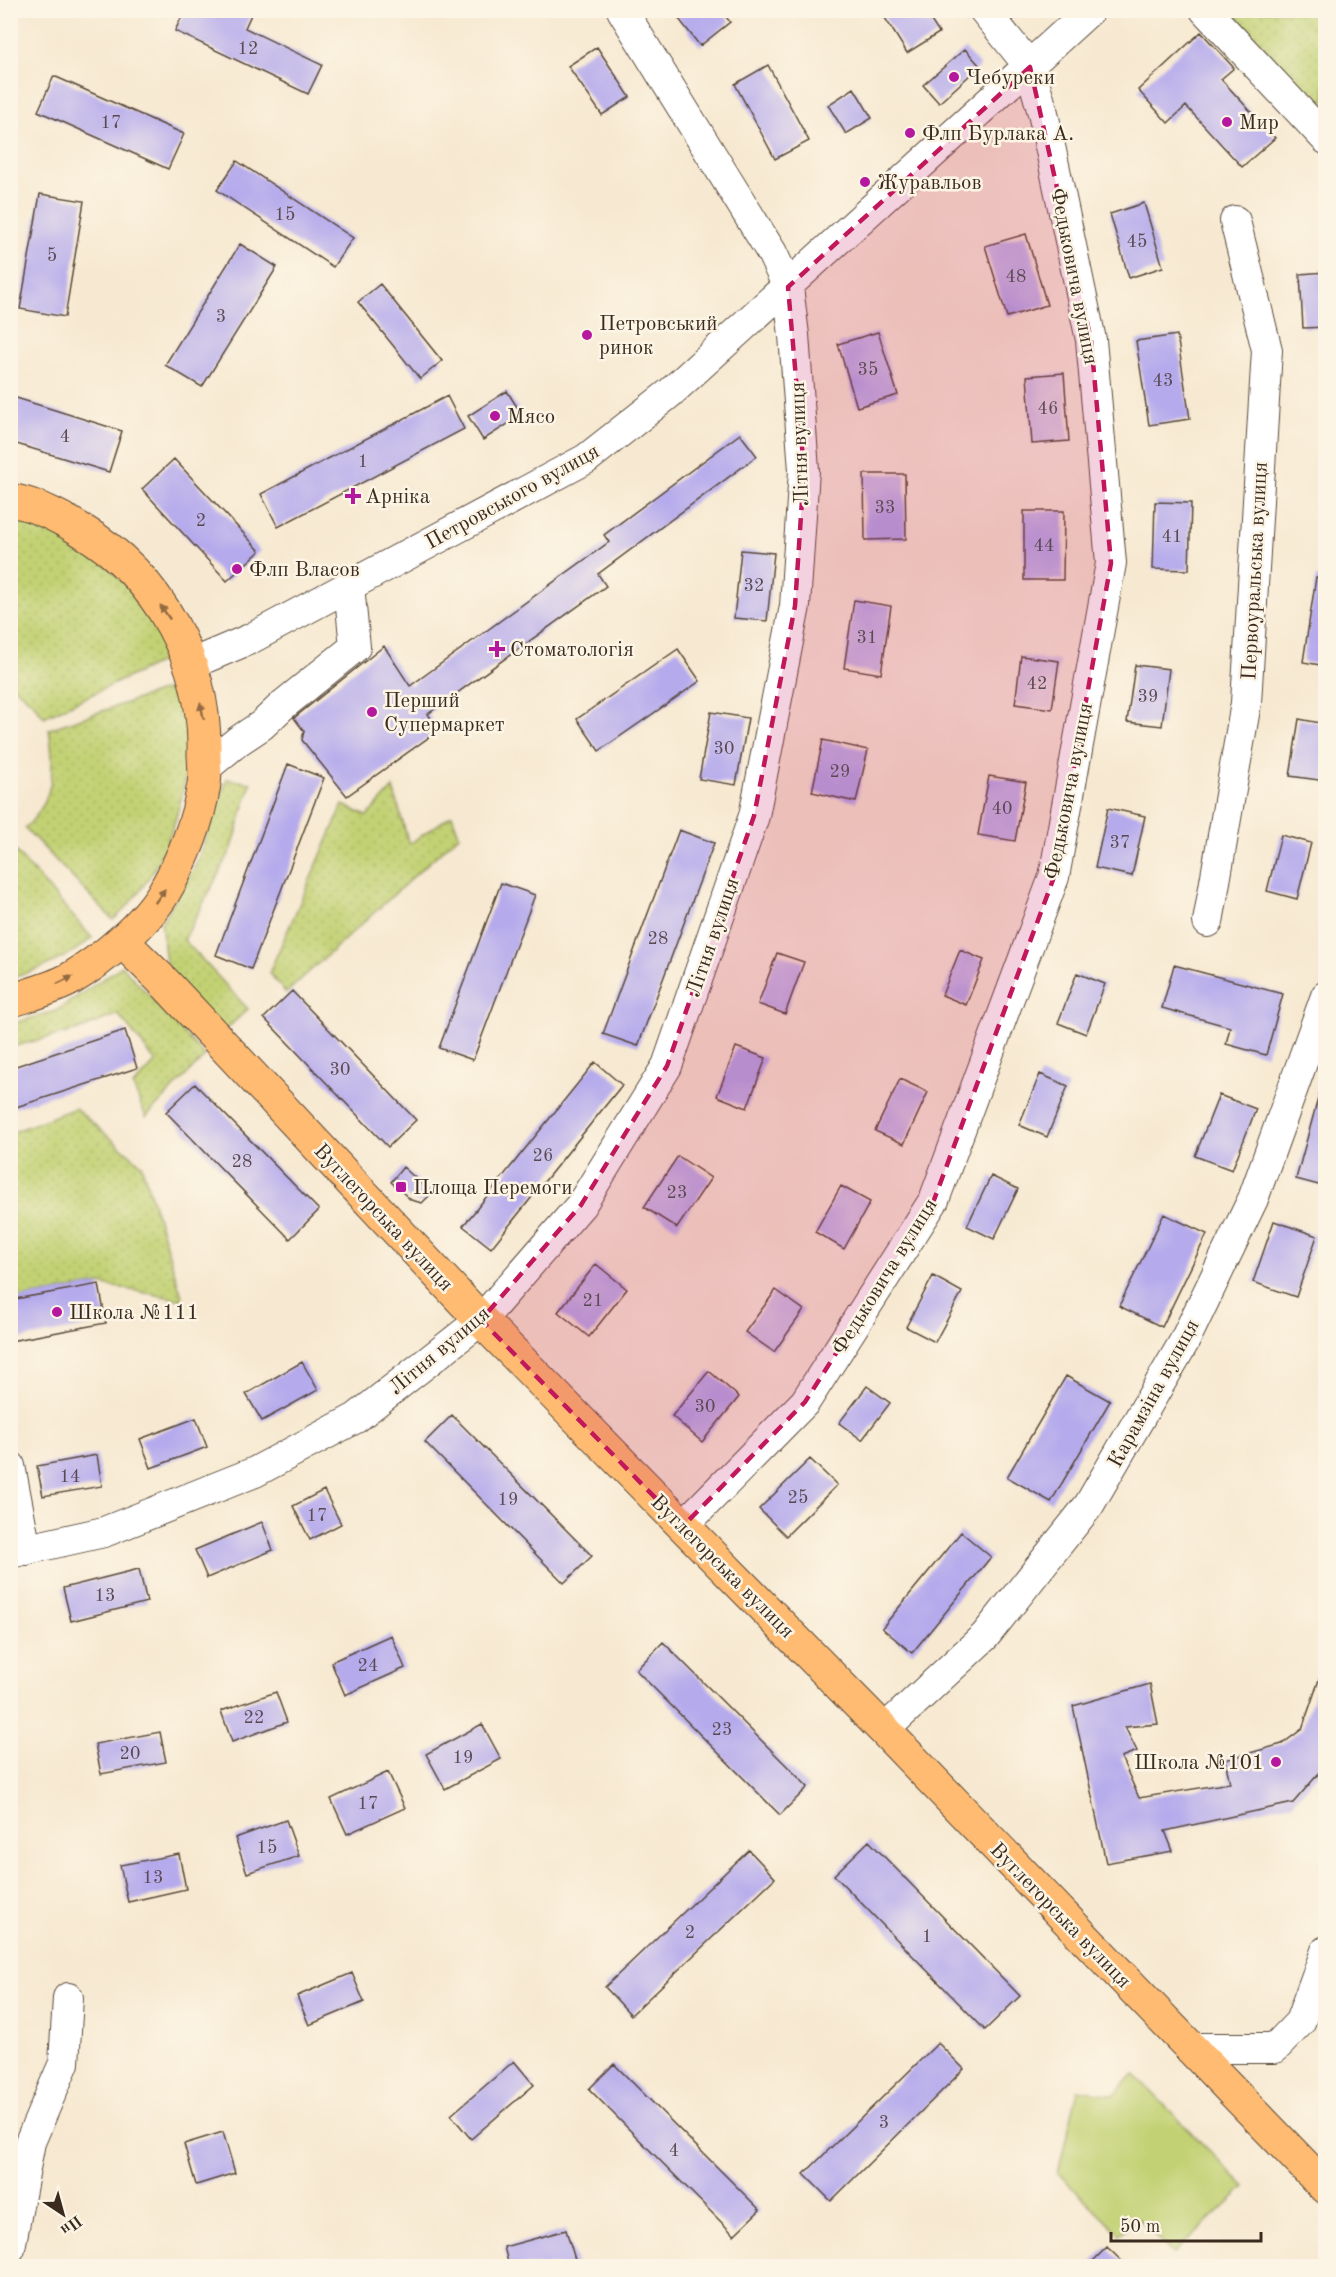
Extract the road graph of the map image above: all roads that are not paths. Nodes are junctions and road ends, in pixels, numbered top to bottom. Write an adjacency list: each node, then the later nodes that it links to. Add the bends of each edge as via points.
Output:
1 (622, 10): 8 (street, Літня вулиця, via 772,253)
2 (984, 10): 5 (street, Федьковича вулиця)
3 (1090, 10): 5 (street, Петровського вулиця)
4 (1205, 10): 6 (street)
5 (1029, 67): 8 (street, Петровського вулиця); 19 (street, Федьковича вулиця, via 1043,113 1091,340 1111,563 1054,877 934,1200 805,1402)
6 (1326, 140)
7 (1235, 221): 13 (street, Первоуральська вулиця, via 1267,350 1246,703)
8 (788, 287): 10 (street, Петровського вулиця, via 670,393 586,459); 17 (street, Літня вулиця, via 804,470 795,606 753,816 667,1066 580,1205)
9 (10, 500): 11 (main road, one-way to 9, via 168,615 135,572 100,541 59,517)
10 (349, 586): 11 (street, Петровського вулиця, via 250,639); 12 (street, via 356,647)
11 (191, 664): 12 (main road, one-way to 11, via 205,723)
12 (204, 769): 14 (main road, one-way to 12, via 162,895 190,842)
13 (1208, 922)
14 (122, 941): 16 (main road, one-way to 14, via 69,979); 17 (main road, Вуглегорська вулиця)
15 (1326, 996): 21 (street, Карамзіна вулиця, via 1253,1199 1184,1342 1089,1505 985,1636)
16 (10, 1001)
17 (481, 1320): 19 (main road, Вуглегорська вулиця); 20 (street, Літня вулиця, via 356,1418 255,1472 104,1532)
18 (10, 1466): 20 (street)
19 (683, 1526): 21 (main road, Вуглегорська вулиця)
20 (18, 1552)
21 (884, 1730): 24 (main road, Вуглегорська вулиця)
22 (1326, 1951): 24 (street, via 1300,2022 1275,2048)
23 (68, 1998): 26 (street, via 64,2063 30,2142)
24 (1190, 2048): 25 (main road, Вуглегорська вулиця)
25 (1326, 2188)
26 (10, 2248)

